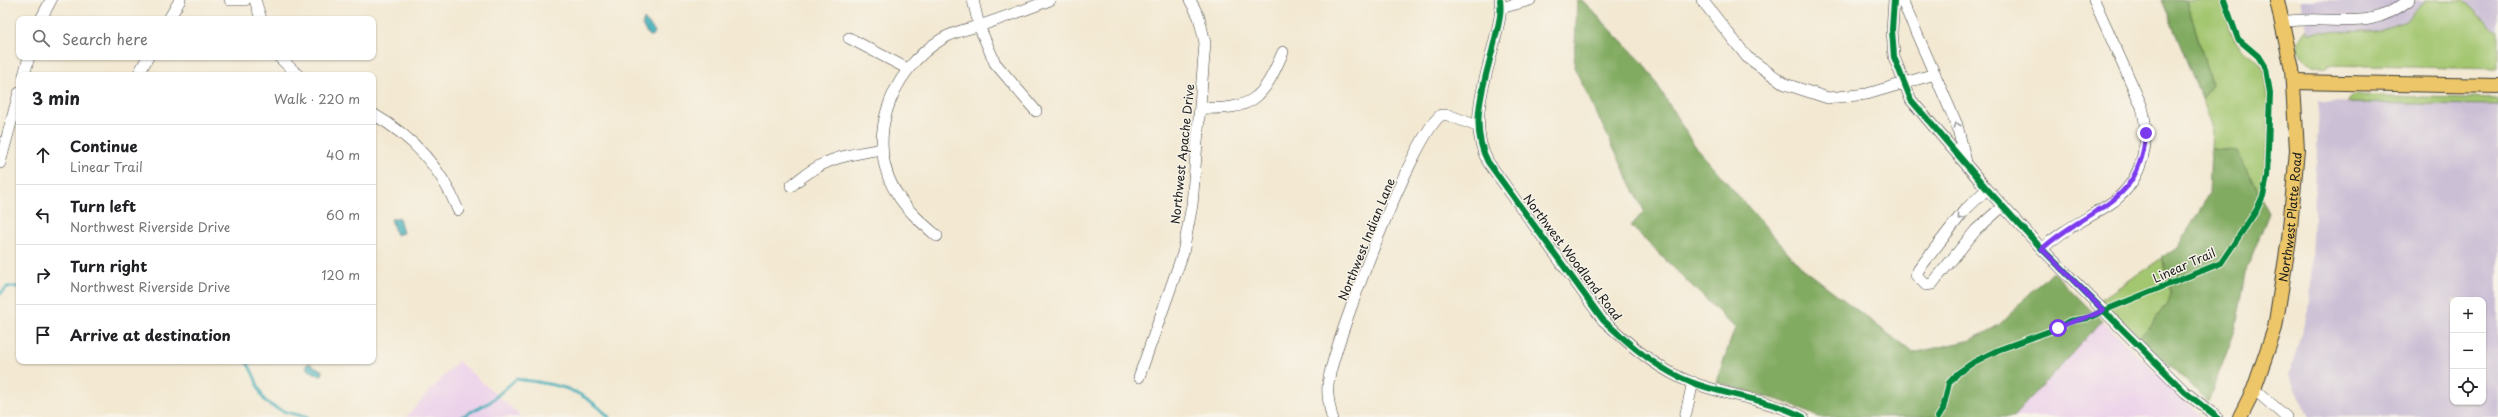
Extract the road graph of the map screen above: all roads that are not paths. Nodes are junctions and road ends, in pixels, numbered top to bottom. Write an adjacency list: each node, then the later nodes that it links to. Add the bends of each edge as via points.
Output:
1 (51, 0): 17 (street)
2 (180, 0): 18 (street)
3 (230, 0): 4 (street)
4 (245, 0)
5 (254, 0): 19 (street)
6 (973, 0): 21 (street)
7 (1050, 0): 21 (street)
8 (1190, 0): 36 (street, Northwest Apache Drive, via 1201,23 1205,42)
9 (1530, 0): 16 (street)
10 (1702, 0): 33 (street, via 1747,58 1785,84 1828,98 1867,94)
11 (1894, 0): 33 (street, via 1894,57)
12 (1902, 0): 31 (street)
13 (2094, 0): 48 (street, via 2142,106 2146,120 2145,147 2141,164 2124,192 2056,236)
14 (2277, 0): 20 (main road, Northwest Platte Road)
15 (2409, 0): 20 (street, via 2386,15 2372,20 2316,18)
16 (1501, 4): 39 (street, Northwest Woodland Road)
17 (43, 16)
18 (171, 16)
19 (260, 16)
20 (2283, 22): 32 (main road, Northwest Platte Road)
21 (979, 26): 27 (street, via 960,30 934,45); 37 (street, via 995,63)
22 (849, 38): 27 (street)
23 (1283, 52): 36 (street, via 1260,94 1245,104 1229,109)
24 (28, 60): 28 (street)
25 (146, 60): 29 (street)
26 (282, 60): 30 (street)
27 (908, 69): 40 (street, via 897,85 885,116)
28 (25, 72)
29 (140, 72)
30 (295, 72)
31 (1936, 74): 33 (street); 41 (street, one-way to 31, via 1958,125)
32 (2293, 82): 34 (main road); 51 (main road, Northwest Platte Road, via 2297,150 2289,239 2275,328)
33 (1904, 83): 41 (street, via 1911,100 1941,137)
34 (2498, 86)
35 (16, 104): 42 (street)
36 (1202, 108): 49 (street, Northwest Apache Drive, via 1192,205 1183,253)
37 (1036, 111)
38 (376, 116): 46 (street, via 405,135 421,150 445,180)
39 (1477, 126): 50 (street, Northwest Woodland Road, via 1479,142 1488,162 1604,320 1656,364); 52 (street, Northwest Indian Lane, via 1448,115 1441,115 1429,128 1414,157 1383,226 1353,303 1329,378 1328,398)
40 (882, 149): 43 (street, via 826,160); 47 (street, via 886,168 898,196)
41 (1966, 162): 44 (street)
42 (0, 163)
43 (791, 186)
44 (1987, 189): 45 (street); 45 (street, one-way to 45, via 1964,211 1918,269 1916,275 1920,281 1926,285 1932,284 1976,230)
45 (2002, 206): 48 (street)
46 (458, 210)
47 (937, 236)
48 (2042, 249): 55 (street, via 2185,392)
49 (1139, 377)
50 (1693, 382): 53 (street); 54 (street, Northwest Woodland Road, via 1765,402)
51 (2254, 389): 56 (main road, Northwest Platte Road); 57 (street)
52 (1332, 417)
53 (1685, 417)
54 (1803, 417)
55 (2217, 417)
56 (2240, 417)
57 (2286, 417)

